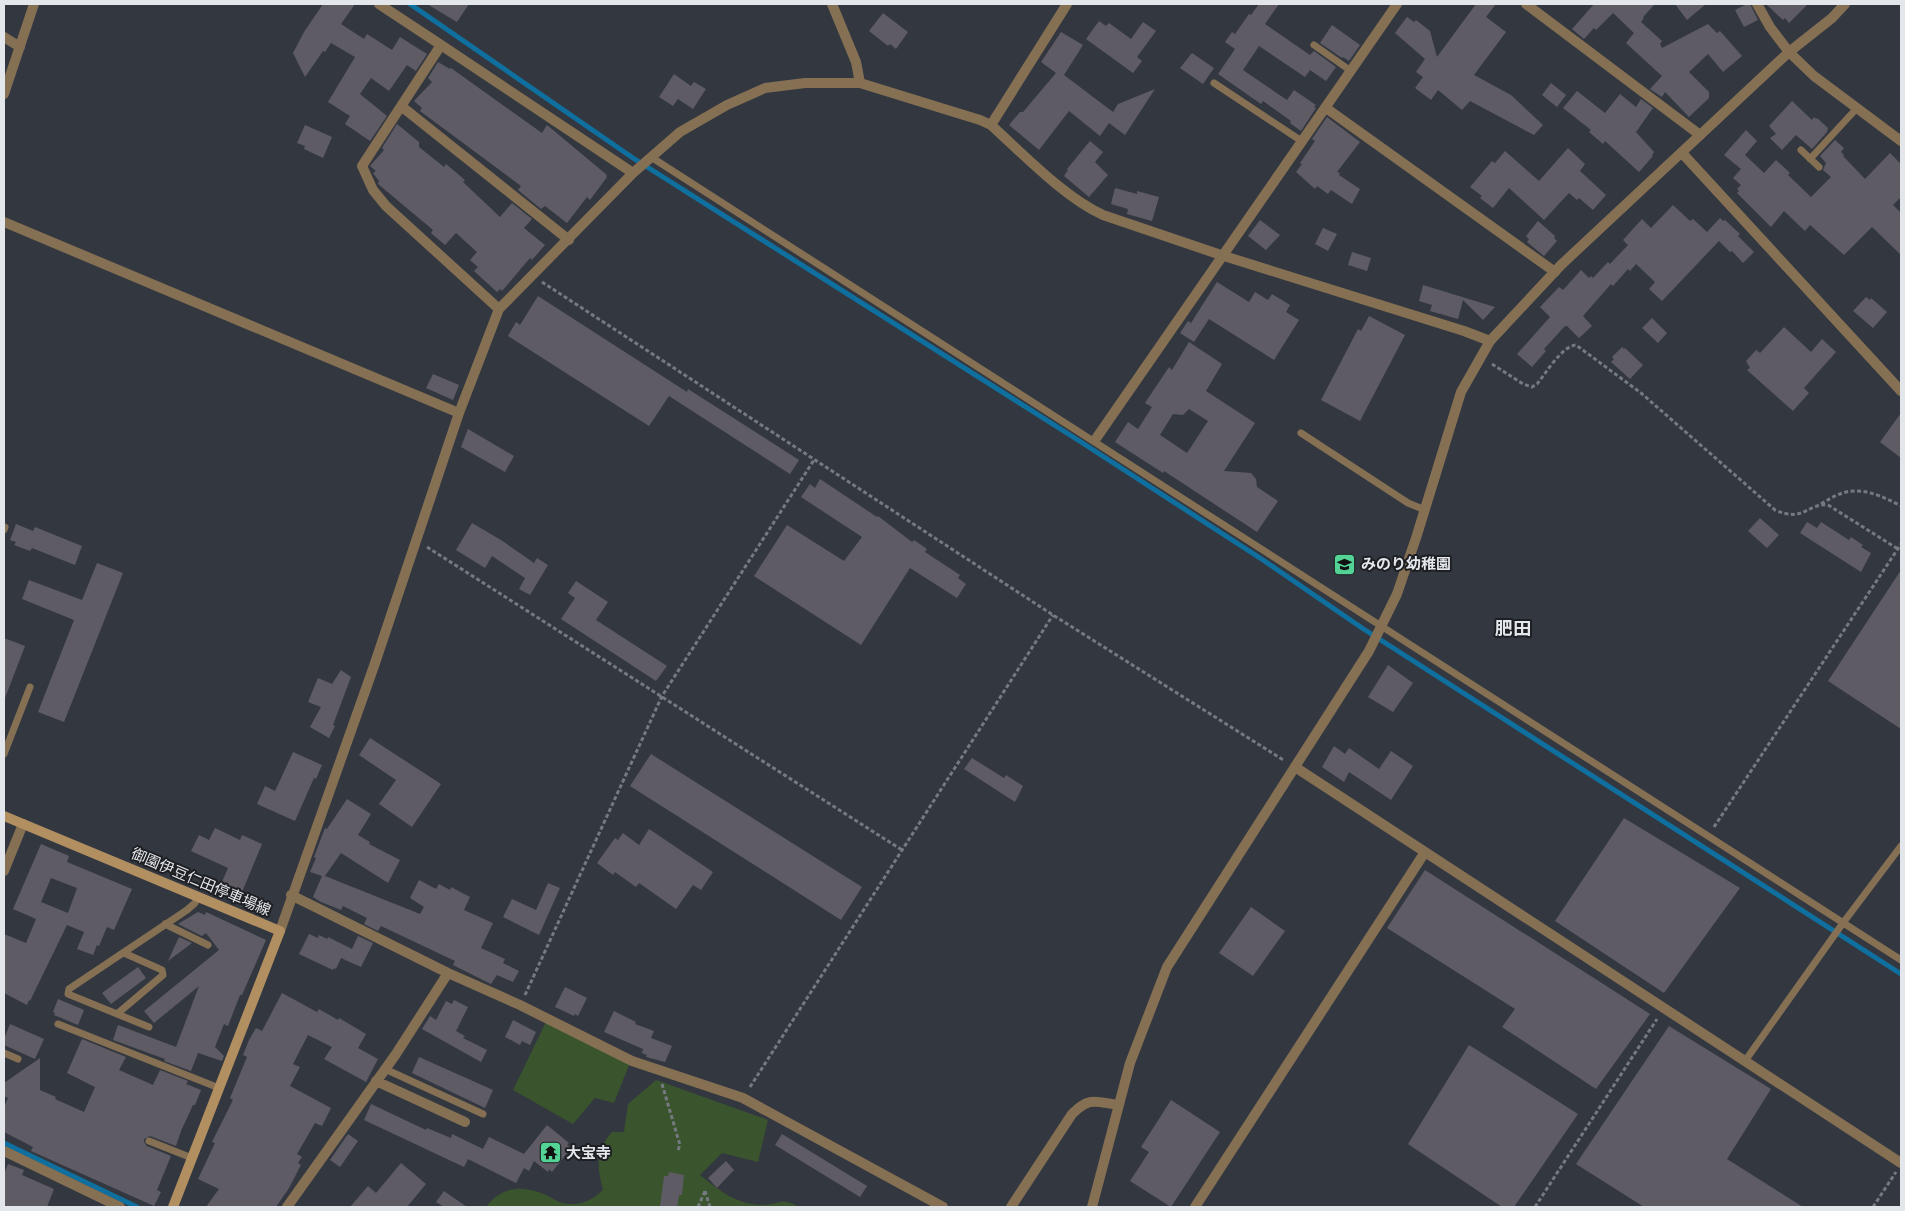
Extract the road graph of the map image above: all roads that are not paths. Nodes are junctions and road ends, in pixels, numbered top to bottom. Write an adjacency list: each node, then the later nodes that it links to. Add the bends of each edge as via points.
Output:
1 (34, 4): 12 (street)
2 (379, 4): 10 (street)
3 (832, 4): 15 (street, via 856,62)
4 (1067, 4): 21 (street)
5 (1398, 4): 14 (street)
6 (1526, 4): 22 (street)
7 (1756, 4): 13 (street)
8 (1845, 4): 13 (street)
9 (4, 37): 12 (street)
10 (440, 45): 18 (street); 30 (street)
11 (1314, 45): 14 (lane)
12 (20, 47): 17 (street)
13 (1789, 52): 20 (street, via 1814,76); 22 (street)
14 (1351, 71): 19 (street)
15 (860, 83): 21 (street); 27 (street, via 805,83 765,88 680,132)
16 (1214, 84): 24 (lane)
17 (4, 94)
18 (401, 106): 32 (street); 35 (street, via 362,166 373,190 386,206)
19 (1326, 108): 24 (street); 34 (street)
20 (1857, 108): 23 (street); 28 (lane)
21 (991, 125): 33 (street, via 1089,209)
22 (1700, 135): 26 (street)
23 (1901, 141)
24 (1302, 142): 33 (street)
25 (1801, 150): 28 (lane)
26 (1682, 153): 34 (street); 37 (street)
27 (651, 157): 30 (street); 40 (lane)
28 (1810, 159): 29 (lane)
29 (1819, 168)
30 (633, 173): 32 (street)
31 (4, 222): 38 (street)
32 (569, 240): 35 (street)
33 (1224, 256): 36 (street); 40 (street)
34 (1554, 272): 36 (street)
35 (499, 309): 38 (street)
36 (1490, 341): 41 (street, via 1460,392)
37 (1901, 391)
38 (459, 413): 51 (street, via 374,666)
39 (1301, 433): 41 (lane, via 1408,503)
40 (1095, 440): 42 (lane)
41 (1425, 510): 42 (street)
42 (1380, 630): 45 (street); 54 (lane)
43 (30, 687): 44 (lane)
44 (4, 754)
45 (1295, 767): 49 (street); 69 (street, via 1167,968 1130,1063)
46 (4, 816): 47 (main road, 御園伊豆仁田停車場線)
47 (23, 824): 50 (street); 52 (main road, 御園伊豆仁田停車場線)
48 (1901, 846): 54 (lane)
49 (1425, 852): 65 (street); 82 (street)
50 (4, 871)
51 (291, 895): 55 (street); 59 (street)
52 (198, 897): 53 (lane, via 188,910); 55 (main road, 御園伊豆仁田停車場線)
53 (165, 924): 56 (lane); 57 (lane)
54 (1841, 925): 58 (lane); 65 (lane)
55 (280, 931): 68 (main road, 御園伊豆仁田停車場線)
56 (208, 945)
57 (124, 953): 60 (lane, via 162,970 163,974); 60 (lane, via 69,990 68,994)
58 (1901, 960)
59 (448, 973): 66 (street); 79 (street, via 632,1061 743,1098)
60 (116, 1014): 62 (lane)
61 (58, 1024): 68 (lane)
62 (149, 1027)
63 (4, 1053): 64 (lane)
64 (18, 1059)
65 (1744, 1062): 75 (street)
66 (385, 1069): 67 (street); 70 (lane)
67 (376, 1081): 71 (street); 78 (street)
68 (219, 1088): 74 (main road, 御園伊豆仁田停車場線)
69 (1118, 1105): 80 (street, via 1083,1103 1072,1114); 81 (street)
70 (484, 1114)
71 (465, 1122)
72 (148, 1141): 74 (lane)
73 (4, 1151): 76 (street)
74 (192, 1158): 77 (main road, 御園伊豆仁田停車場線)
75 (1899, 1167)
76 (120, 1207)
77 (173, 1207)
78 (287, 1207)
79 (943, 1207)
80 (1011, 1207)
81 (1092, 1207)
82 (1195, 1207)

